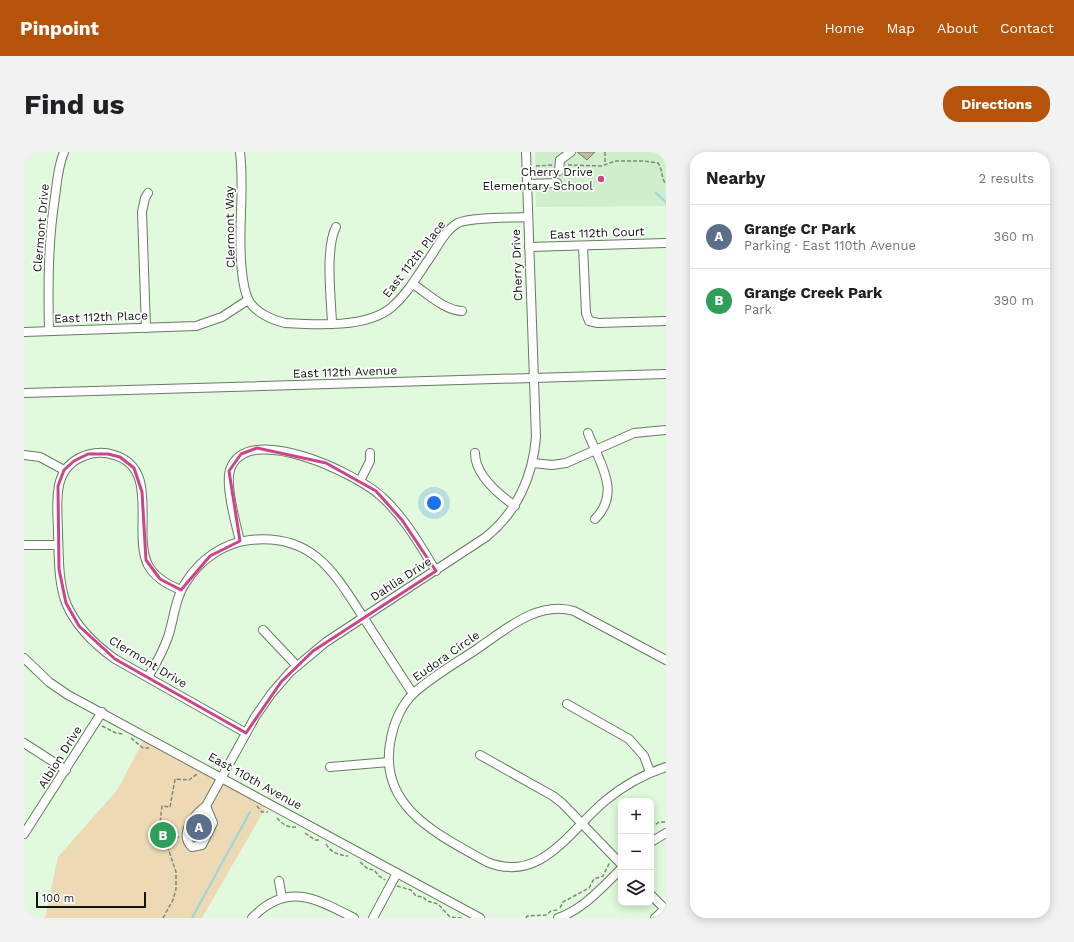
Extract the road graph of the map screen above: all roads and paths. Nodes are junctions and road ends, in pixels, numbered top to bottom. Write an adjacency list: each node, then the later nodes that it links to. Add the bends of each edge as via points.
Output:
1 (64, 152): 24 (street, Clermont Drive, via 50,229)
2 (240, 152): 19 (street, Clermont Way, via 241,264)
3 (526, 152): 10 (street, Cherry Drive)
4 (571, 152): 8 (street, via 560,160)
5 (605, 152): 6 (path)
6 (605, 164): 8 (path); 11 (path, via 615,161 658,163 663,170)
7 (536, 166): 8 (path)
8 (559, 168)
9 (557, 183): 10 (street)
10 (527, 184): 13 (street, Cherry Drive)
11 (666, 184)
12 (148, 193): 23 (street, via 142,212)
13 (528, 217): 17 (street, Cherry Drive); 18 (street, East 112th Place, via 474,220 456,224)
14 (336, 227): 22 (street, via 330,250)
15 (666, 243): 16 (street, East 112th Court)
16 (583, 246): 17 (street, East 112th Court); 21 (street, via 586,314 589,321)
17 (529, 247): 27 (street, Cherry Drive)
18 (413, 284): 20 (street, via 446,307); 22 (street, East 112th Place, via 392,308 377,317)
19 (248, 300): 22 (street, East 112th Place, via 275,321 294,324); 23 (street, East 112th Place, via 222,317 196,326)
20 (462, 311)
21 (666, 321)
22 (332, 323)
23 (146, 328): 24 (street, East 112th Place)
24 (49, 331): 25 (street, East 112th Place)
25 (24, 332)
26 (666, 374): 27 (street, East 112th Avenue)
27 (533, 378): 28 (street, East 112th Avenue); 35 (street, Dahlia Drive, via 536,437)
28 (24, 393)
29 (666, 430): 31 (street, via 634,433)
30 (588, 433): 31 (street)
31 (594, 450): 35 (street, via 566,463); 39 (street, via 604,469 609,489 606,505)
32 (475, 452): 38 (street, via 479,469 492,488)
33 (370, 453): 37 (street, via 369,463)
34 (24, 455): 36 (street, via 47,460)
35 (533, 463): 38 (street, Dahlia Drive)
36 (64, 470): 42 (street, Clermont Drive, via 58,486); 44 (street, via 78,458 98,453 114,454 129,463 141,485 143,546 149,566 160,579)
37 (360, 480): 40 (street, via 315,460 264,449 247,451 233,462 228,476); 43 (street, via 382,497 402,520)
38 (515, 506): 43 (street, Dahlia Drive, via 494,530)
39 (595, 519)
40 (240, 541): 44 (street, via 210,556 191,575); 45 (street, via 280,540 311,553 324,562 336,576)
41 (24, 545): 42 (street)
42 (58, 545): 50 (street, Clermont Drive, via 61,586 66,603 79,626 115,659)
43 (436, 571): 45 (street, Dahlia Drive)
44 (181, 590): 50 (street, via 163,650)
45 (364, 618): 49 (street, Dahlia Drive, via 326,642); 51 (street)
46 (263, 630): 49 (street)
47 (24, 658): 53 (street, East 110th Avenue, via 57,688)
48 (666, 660): 51 (street, Eudora Circle, via 586,615 566,608 549,608 513,625)
49 (298, 666): 55 (street, Dahlia Drive, via 271,694)
50 (148, 677): 55 (street, Clermont Drive)
51 (413, 694): 59 (street, Eudora Circle, via 394,724)
52 (567, 704): 64 (street, via 629,738 638,746)
53 (102, 712): 54 (street, Albion Drive); 67 (street, East 110th Avenue)
54 (95, 723): 57 (path, via 116,733 127,734 136,744); 62 (street, Albion Drive)
55 (246, 733): 67 (street, Dahlia Drive)
56 (24, 743): 62 (street)
57 (150, 748)
58 (480, 755): 73 (street, via 553,796)
59 (389, 762): 60 (street); 73 (street, Eudora Circle, via 397,792 420,822 442,837 495,865 516,867 537,863)
60 (330, 767)
61 (666, 767): 64 (street, Eudora Circle)
62 (66, 770): 78 (street, Albion Drive)
63 (191, 770): 65 (path)
64 (650, 772): 73 (street, Eudora Circle, via 615,794)
65 (197, 774): 66 (path); 80 (path, via 189,780 176,779 170,807 162,806 160,824)
66 (204, 774)
67 (221, 776): 69 (street, Dahlia Drive); 87 (street, East 110th Avenue)
68 (254, 804): 70 (path, via 262,812)
69 (206, 806): 79 (street, Dahlia Drive, via 196,813); 79 (street, via 213,823 202,845 192,846 187,842)
70 (273, 812)
71 (277, 817): 74 (path, via 290,827)
72 (666, 822): 75 (path, via 659,822)
73 (582, 823): 83 (street)
74 (299, 826)
75 (654, 826)
76 (304, 831): 82 (path, via 315,840 323,840 329,849 339,855)
77 (666, 833): 81 (street)
78 (24, 834)
79 (186, 835): 80 (path)
80 (165, 838): 92 (path, via 175,864 176,889)
81 (654, 840)
82 (352, 856)
83 (615, 858): 85 (street); 98 (path, via 603,876 594,879 589,888 563,902 559,909 546,915)
84 (357, 860): 89 (path)
85 (618, 861)
86 (620, 870): 99 (street, via 590,899)
87 (397, 873): 89 (street); 97 (street, East 110th Avenue)
88 (279, 881): 90 (street)
89 (392, 883): 95 (street); 96 (path, via 438,904 450,917)
90 (282, 898): 93 (street, via 268,904); 94 (street, via 313,898)
91 (654, 898): 100 (street, via 665,909)
92 (163, 918)
93 (252, 918)
94 (354, 918)
95 (373, 918)
96 (462, 918)
97 (480, 918)
98 (526, 918)
99 (558, 918)
100 (655, 918)

